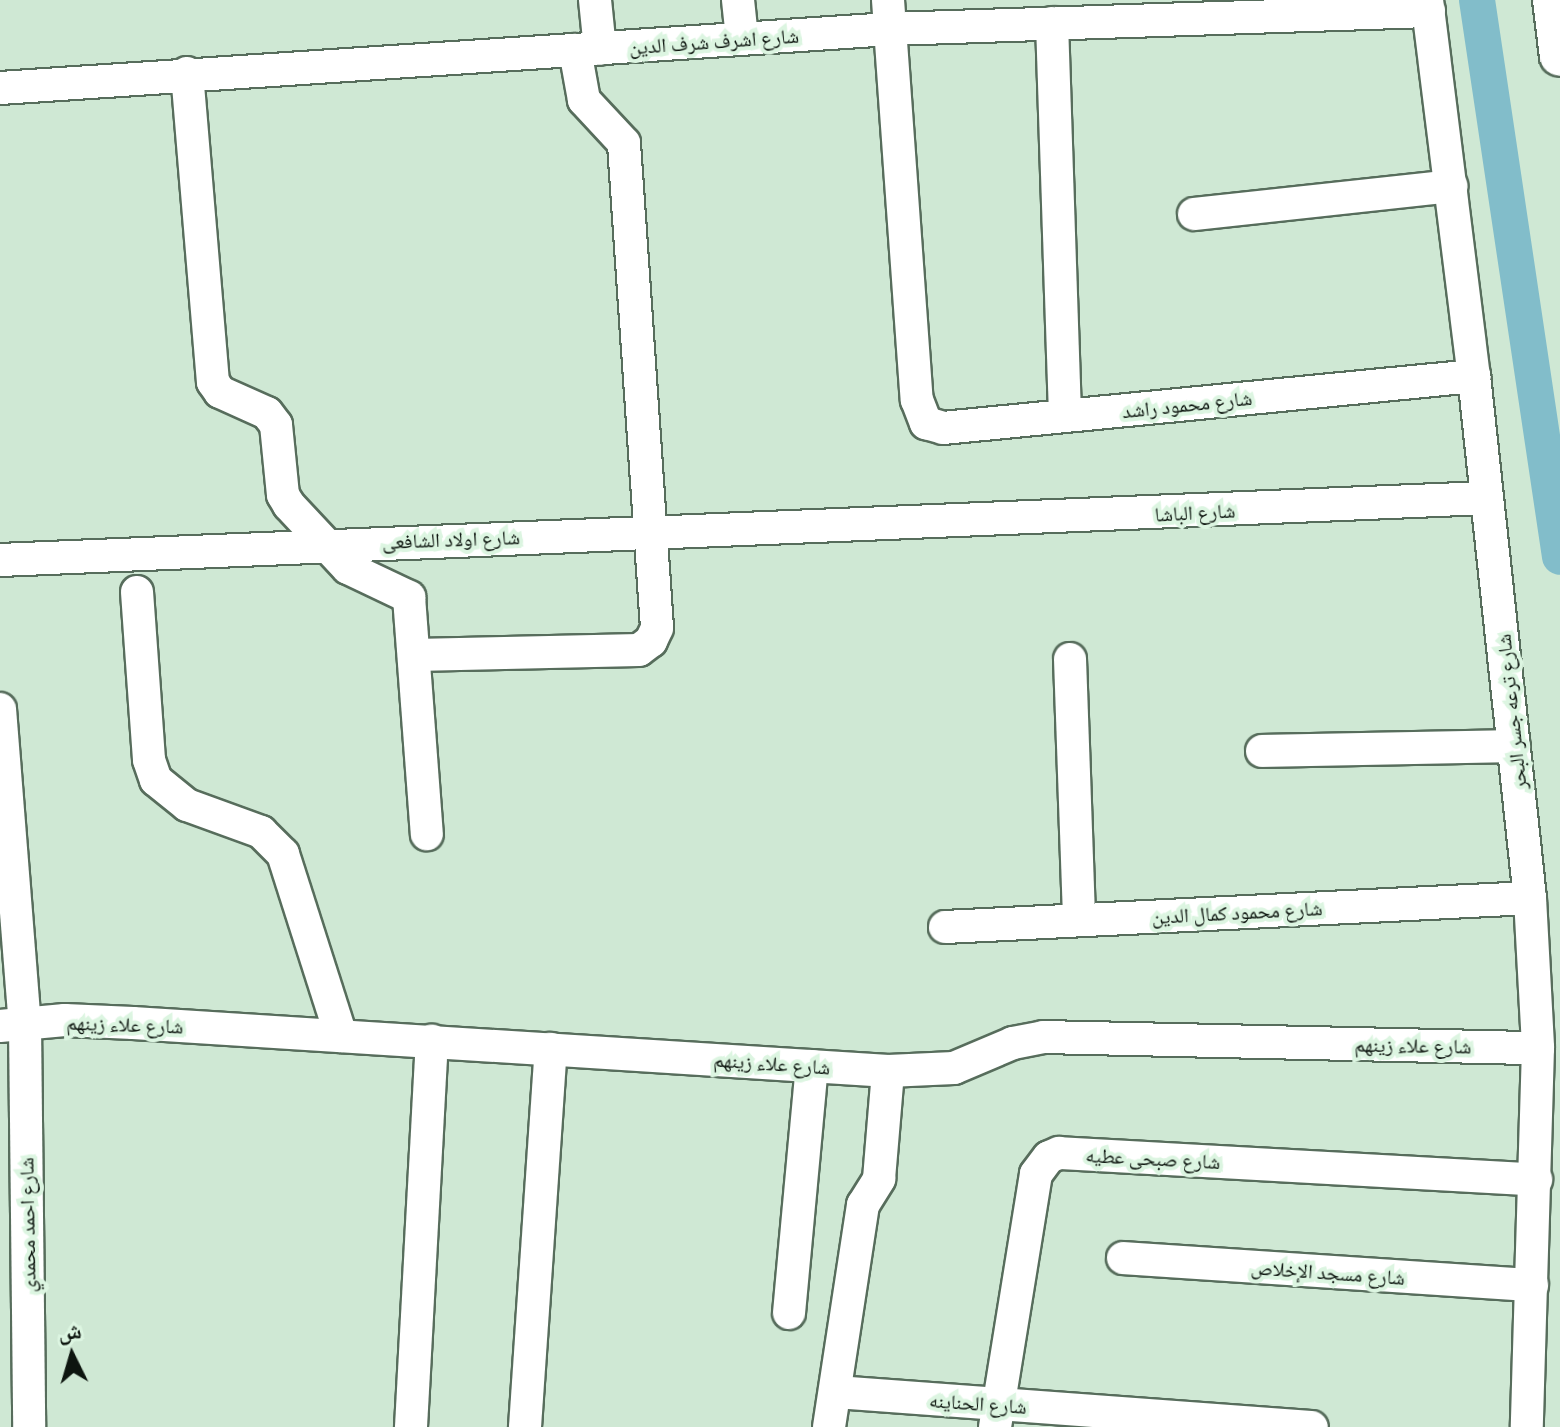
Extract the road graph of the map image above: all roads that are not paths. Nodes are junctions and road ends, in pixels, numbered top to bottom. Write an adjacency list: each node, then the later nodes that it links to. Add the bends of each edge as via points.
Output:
1 (595, 0): 9 (street)
2 (738, 0): 8 (street)
3 (1553, 0): 10 (street)
4 (1428, 6): 5 (street, شارع اشرف شرف الدين); 13 (street, شارع ترعه جسر البحر)
5 (1264, 8): 7 (street, شارع اشرف شرف الدين)
6 (889, 15): 7 (street, شارع اشرف شرف الدين); 8 (street, شارع اشرف شرف الدين); 16 (street, شارع محمود راشد, via 917,400 926,423 943,428)
7 (1052, 23): 16 (street)
8 (742, 38): 9 (street, شارع اشرف شرف الدين)
9 (588, 50): 11 (street, شارع اشرف شرف الدين); 19 (street, via 584,100 624,143)
10 (1560, 56)
11 (187, 73): 12 (street, شارع اشرف شرف الدين); 20 (street, via 210,371 220,392 273,419 283,495)
12 (0, 88)
13 (1451, 186): 14 (street); 15 (street, شارع ترعه جسر البحر)
14 (1194, 214)
15 (1474, 376): 16 (street, شارع محمود راشد); 17 (street, شارع ترعه جسر البحر)
16 (1065, 416)
17 (1487, 498): 18 (street, شارع الباشا); 26 (street, شارع ترعه جسر البحر)
18 (903, 526): 19 (street, شارع اولاد الشافعى)
19 (654, 533): 20 (street, شارع اولاد الشافعى); 23 (street, via 657,628 639,650)
20 (327, 543): 21 (street, شارع اولاد الشافعى); 23 (street, via 361,577 409,597)
21 (0, 560)
22 (137, 592): 33 (street, via 149,760 156,780 187,805 261,832 283,854)
23 (415, 655): 28 (street)
24 (1070, 659): 30 (street)
25 (0, 709): 32 (street, شارع احمد محمدي)
26 (1514, 746): 27 (street); 29 (street, شارع ترعه جسر البحر)
27 (1262, 751)
28 (427, 834)
29 (1530, 898): 30 (street, شارع محمود كمال الدين); 35 (street, شارع ترعه جسر البحر)
30 (1079, 920): 31 (street, شارع محمود كمال الدين)
31 (945, 927)
32 (12, 1025): 33 (street, شارع علاء زينهم, via 133,1023); 45 (street, شارع احمد محمدي)
33 (341, 1036): 34 (street, شارع علاء زينهم)
34 (432, 1041): 36 (street, شارع علاء زينهم); 46 (street)
35 (1538, 1048): 38 (street, شارع علاء زينهم, via 1043,1037 1013,1043 954,1068); 39 (street, شارع ترعه جسر البحر)
36 (551, 1049): 37 (street, شارع علاء زينهم); 47 (street)
37 (812, 1066): 38 (street, شارع علاء زينهم); 42 (street)
38 (888, 1071): 43 (street, via 879,1179 863,1205)
39 (1536, 1180): 41 (street, شارع ترعه جسر البحر); 44 (street, شارع صبحى عطيه, via 1059,1153 1036,1174)
40 (1123, 1258): 41 (street, شارع مسجد الإخلاص)
41 (1532, 1285): 50 (street, شارع ترعه جسر البحر)
42 (789, 1313)
43 (835, 1392): 44 (street, شارع الحناينه); 48 (street)
44 (997, 1416): 49 (street, شارع الحناينه)
45 (29, 1427)
46 (411, 1427)
47 (525, 1427)
48 (829, 1427)
49 (1312, 1427)
50 (1527, 1427)

